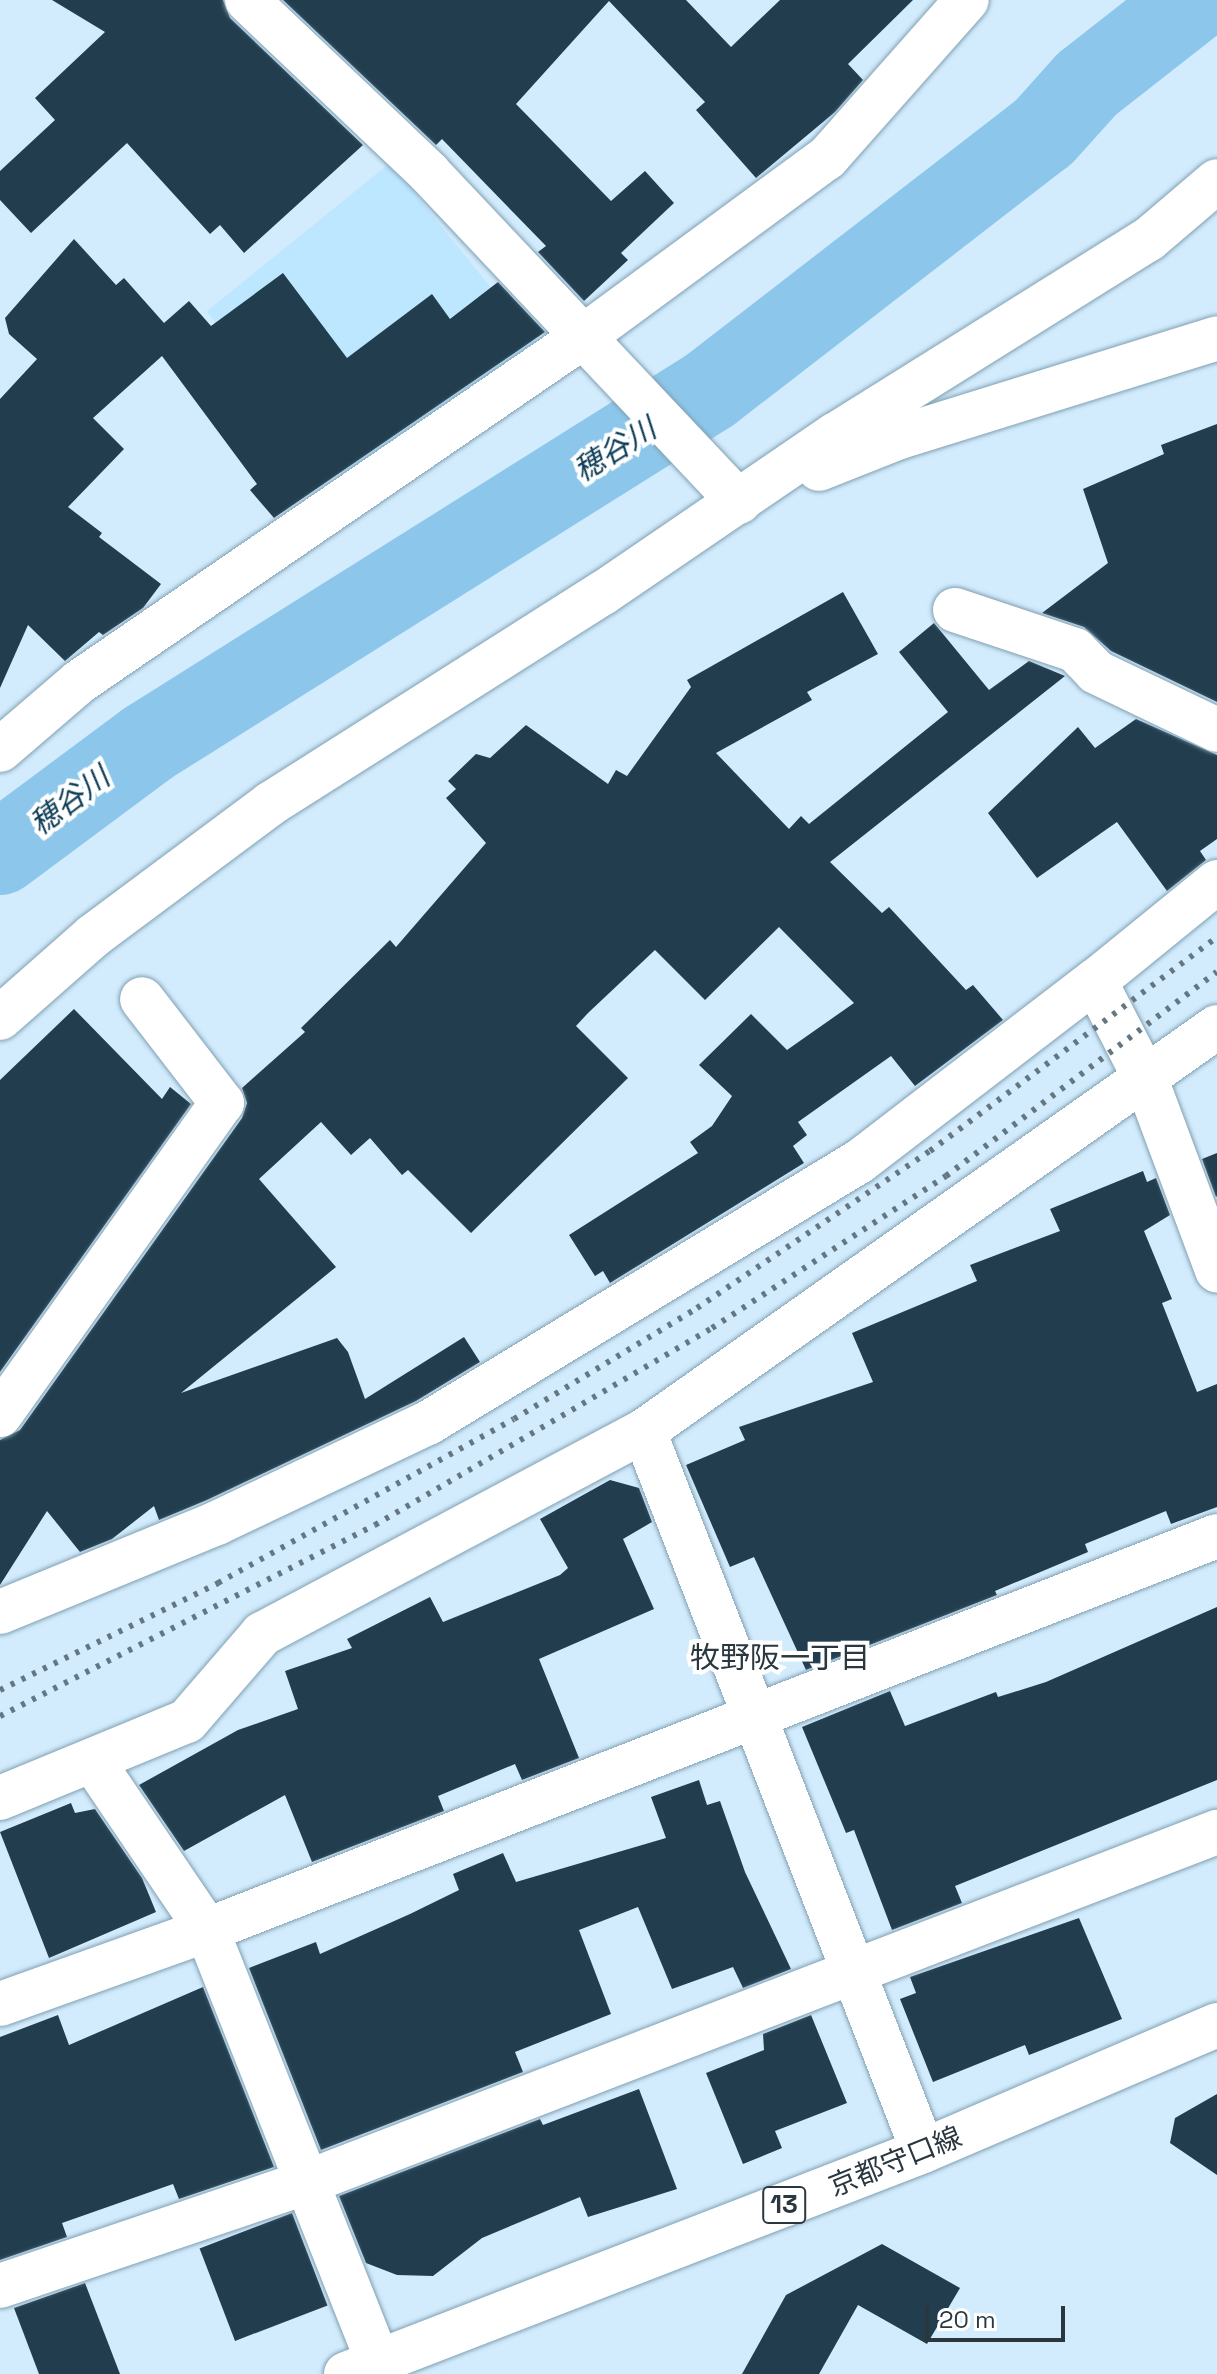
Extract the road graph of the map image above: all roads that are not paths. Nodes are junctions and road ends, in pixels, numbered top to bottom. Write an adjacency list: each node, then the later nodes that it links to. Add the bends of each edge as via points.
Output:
1 (247, 0): 4 (street, via 429,173)
2 (967, 0): 4 (street, via 827,158)
3 (1217, 181): 6 (street, via 1149,239 835,435)
4 (590, 338): 6 (street); 9 (street, via 79,682)
5 (1217, 338): 6 (street)
6 (731, 493): 13 (street, via 270,804 93,936)
7 (955, 610): 8 (street, via 1075,650 1096,672)
8 (1217, 730)
9 (0, 750)
10 (1217, 882): 11 (street)
11 (1095, 981): 15 (street); 20 (street, via 860,1161 428,1423 217,1523)
12 (142, 999): 17 (street, via 222,1103)
13 (0, 1018)
14 (1217, 1027): 15 (street)
15 (1147, 1082): 16 (street); 18 (street)
16 (1214, 1252)
17 (0, 1415)
18 (644, 1431): 21 (street); 22 (street, via 262,1634 187,1721)
19 (1217, 1536): 21 (street)
20 (0, 1612)
21 (755, 1716): 25 (street); 26 (street)
22 (94, 1763): 23 (street); 25 (street)
23 (0, 1798)
24 (1217, 1832): 26 (street)
25 (207, 1930): 27 (street); 30 (street)
26 (854, 1972): 29 (street); 30 (street)
27 (0, 2004)
28 (1217, 2025): 29 (street, 京都守口線 / 13)
29 (923, 2151): 32 (street, 京都守口線 / 13)
30 (310, 2181): 31 (street); 32 (street)
31 (0, 2286)
32 (362, 2368)

